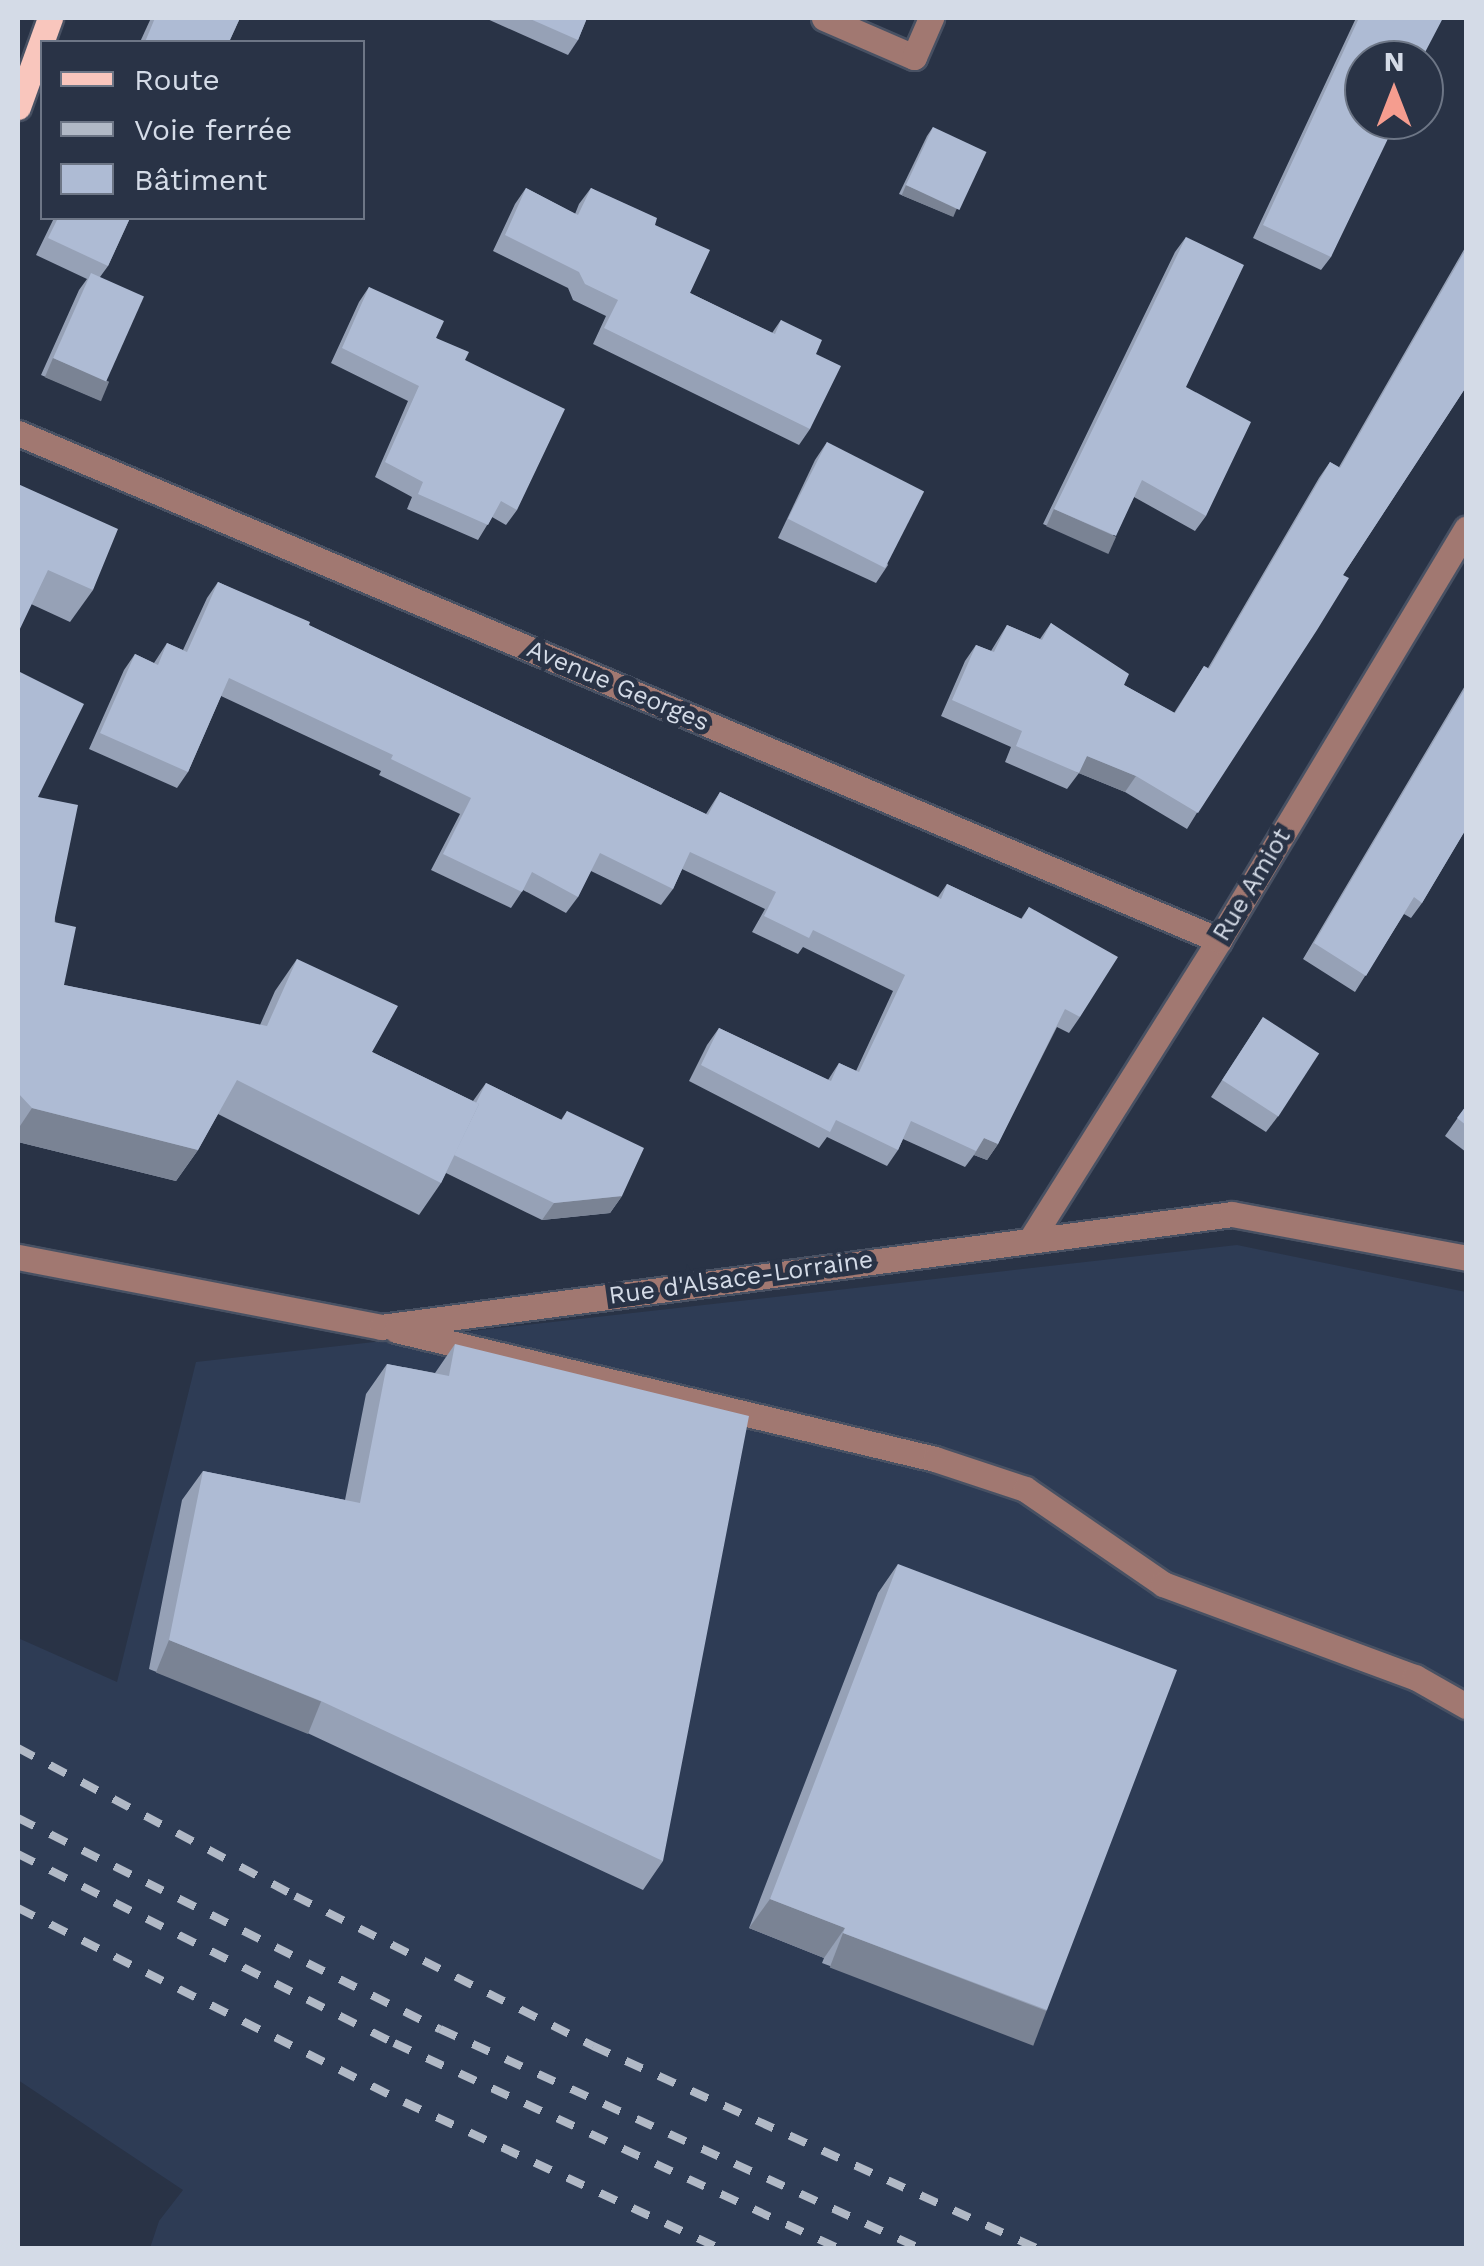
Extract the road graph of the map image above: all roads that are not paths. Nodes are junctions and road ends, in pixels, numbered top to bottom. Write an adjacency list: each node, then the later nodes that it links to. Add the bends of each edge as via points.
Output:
1 (824, 18): 2 (street, via 914,57)
2 (932, 18)
3 (40, 46): 4 (main road)
4 (18, 106)
5 (18, 432): 7 (street, Avenue Georges)
6 (1466, 529): 7 (street, Rue Amiot)
7 (1219, 940): 8 (street, Rue Amiot)
8 (1031, 1238): 10 (street, Rue d'Alsace-Lorraine, via 1232,1214); 11 (street, Rue d'Alsace-Lorraine)
9 (18, 1257): 11 (street, Rue d'Alsace-Lorraine)
10 (1466, 1258)
11 (381, 1327): 12 (street, via 935,1459 1025,1489 1162,1584 1415,1677)
12 (1466, 1706)

